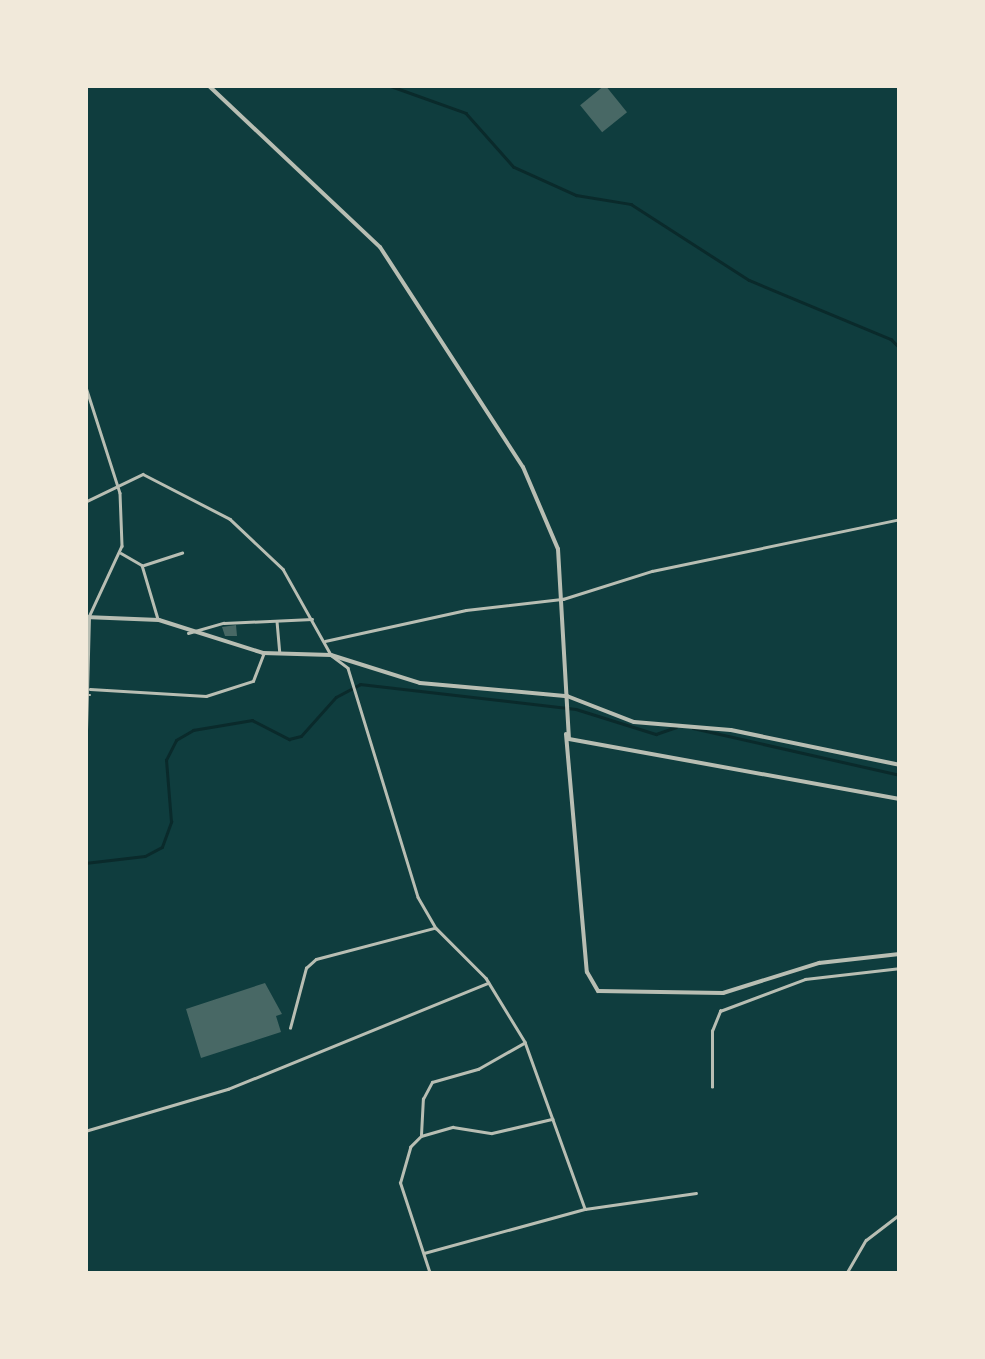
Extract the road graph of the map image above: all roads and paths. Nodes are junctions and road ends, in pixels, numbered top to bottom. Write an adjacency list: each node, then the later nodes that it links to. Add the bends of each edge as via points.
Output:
1 (208, 85): 9 (street, via 357,222 402,279 542,502 558,549)
2 (85, 384): 3 (street)
3 (118, 484): 4 (street); 6 (street); 11 (street, via 143,474 230,519 271,554)
4 (85, 502)
5 (900, 519): 9 (street, via 652,571)
6 (121, 553): 8 (street); 10 (street)
7 (182, 553): 8 (street)
8 (142, 565): 12 (street)
9 (563, 599): 15 (street, via 466,610); 20 (street)
10 (87, 617): 12 (street); 19 (street)
11 (314, 619): 13 (street); 15 (street)
12 (159, 620): 14 (street)
13 (277, 620): 14 (street); 17 (street)
14 (188, 633): 16 (street)
15 (324, 641): 18 (street)
16 (263, 653): 17 (street); 19 (street, via 252,682 206,696)
17 (280, 653): 18 (street)
18 (331, 655): 20 (street, via 420,683); 25 (street, via 348,668 399,847)
19 (88, 693): 23 (street)
20 (566, 698): 21 (street); 22 (street, via 634,722 731,730)
21 (566, 731): 24 (street, via 583,746); 26 (street, via 587,972 598,991 724,993 819,963)
22 (900, 765)
23 (85, 768)
24 (900, 799)
25 (436, 928): 28 (street); 29 (street, via 316,958 306,968)
26 (900, 954)
27 (900, 968): 31 (street, via 805,979 720,1011 712,1031)
28 (489, 983): 30 (street); 33 (street, via 228,1090)
29 (290, 1028)
30 (525, 1042): 32 (street); 34 (street, via 478,1070 432,1082 423,1099)
31 (712, 1087)
32 (554, 1118): 34 (street, via 504,1132 458,1126); 36 (street)
33 (85, 1132)
34 (421, 1136): 38 (street, via 399,1174)
35 (696, 1192): 36 (street)
36 (585, 1209): 38 (street)
37 (900, 1214): 40 (street, via 866,1240)
38 (422, 1254): 39 (street)
39 (430, 1274)
40 (846, 1274)

